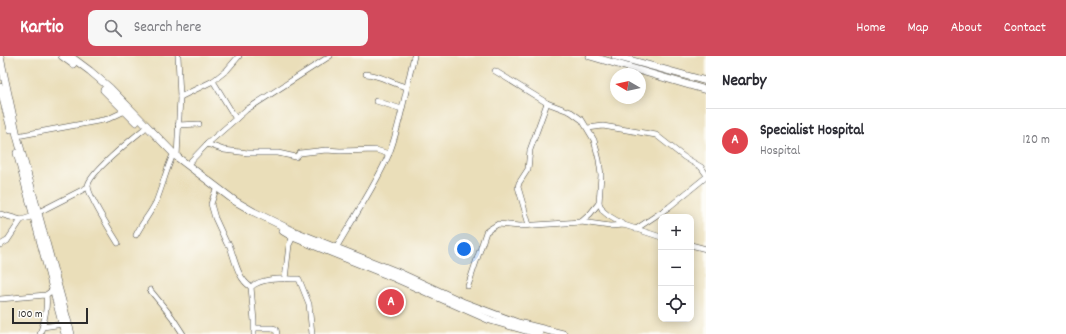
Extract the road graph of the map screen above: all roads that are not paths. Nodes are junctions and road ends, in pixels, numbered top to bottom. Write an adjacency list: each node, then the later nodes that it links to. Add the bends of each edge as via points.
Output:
1 (62, 56): 21 (main road, via 88,74)
2 (70, 56): 30 (main road, via 110,88)
3 (178, 56): 17 (street)
4 (239, 56): 12 (street)
5 (330, 56): 22 (street)
6 (414, 56): 15 (street)
7 (590, 56): 16 (main road)
8 (617, 56): 13 (main road)
9 (0, 57): 27 (main road)
10 (495, 70): 19 (street)
11 (366, 74): 15 (street)
12 (213, 81): 17 (street); 22 (street)
13 (706, 81)
14 (0, 87): 38 (main road)
15 (407, 87): 20 (street)
16 (706, 90)
17 (180, 97): 24 (street)
18 (376, 101): 20 (street)
19 (547, 103): 25 (street, via 571,112); 41 (street, via 530,150 528,170 518,187)
20 (402, 109): 29 (street)
21 (125, 111): 26 (main road); 27 (street, via 103,120)
22 (236, 119): 28 (street)
23 (199, 124): 24 (street)
24 (178, 126): 30 (street)
25 (588, 128): 32 (street, via 603,126 656,135 701,167); 36 (street, via 599,160)
26 (144, 129): 30 (main road); 34 (street, via 102,165)
27 (17, 136): 38 (main road)
28 (207, 144): 29 (street, via 224,150 278,153 296,157 300,153 326,150 376,150); 31 (street)
29 (389, 154): 51 (street)
30 (175, 157): 31 (main road); 35 (main road); 44 (street, via 163,180 157,200)
31 (187, 165): 51 (main road, via 235,201)
32 (706, 174)
33 (706, 177): 43 (street, via 669,207)
34 (88, 187): 38 (street); 47 (street)
35 (216, 192): 46 (main road, via 254,217); 54 (street, via 211,204 215,218 229,244 237,268)
36 (599, 203): 40 (street); 42 (street, via 609,216)
37 (0, 214): 39 (street)
38 (36, 214): 39 (street); 55 (main road); 64 (main road)
39 (21, 220): 48 (street, via 10,238)
40 (581, 222): 41 (street); 42 (street)
41 (529, 225): 53 (street, via 498,224 486,232)
42 (624, 225): 43 (street)
43 (636, 229): 45 (street)
44 (136, 235)
45 (658, 236)
46 (293, 237): 51 (main road); 52 (street, via 289,245)
47 (118, 243)
48 (0, 245)
49 (694, 246): 50 (street)
50 (706, 249)
51 (334, 251): 68 (main road, via 490,320); 69 (main road, via 397,272 513,322)
52 (285, 279): 54 (street, via 262,281); 67 (street, via 299,279 309,304)
53 (468, 286)
54 (251, 287): 61 (street)
55 (54, 289): 57 (street); 59 (main road)
56 (150, 290): 65 (street)
57 (46, 295): 58 (street); 60 (street)
58 (0, 299)
59 (62, 324): 60 (street); 63 (main road)
60 (43, 326): 62 (street)
61 (254, 331): 66 (street, via 272,328 276,329)
62 (40, 334)
63 (65, 334)
64 (71, 334)
65 (183, 334)
66 (277, 334)
67 (312, 334)
68 (539, 334)
69 (563, 334)

